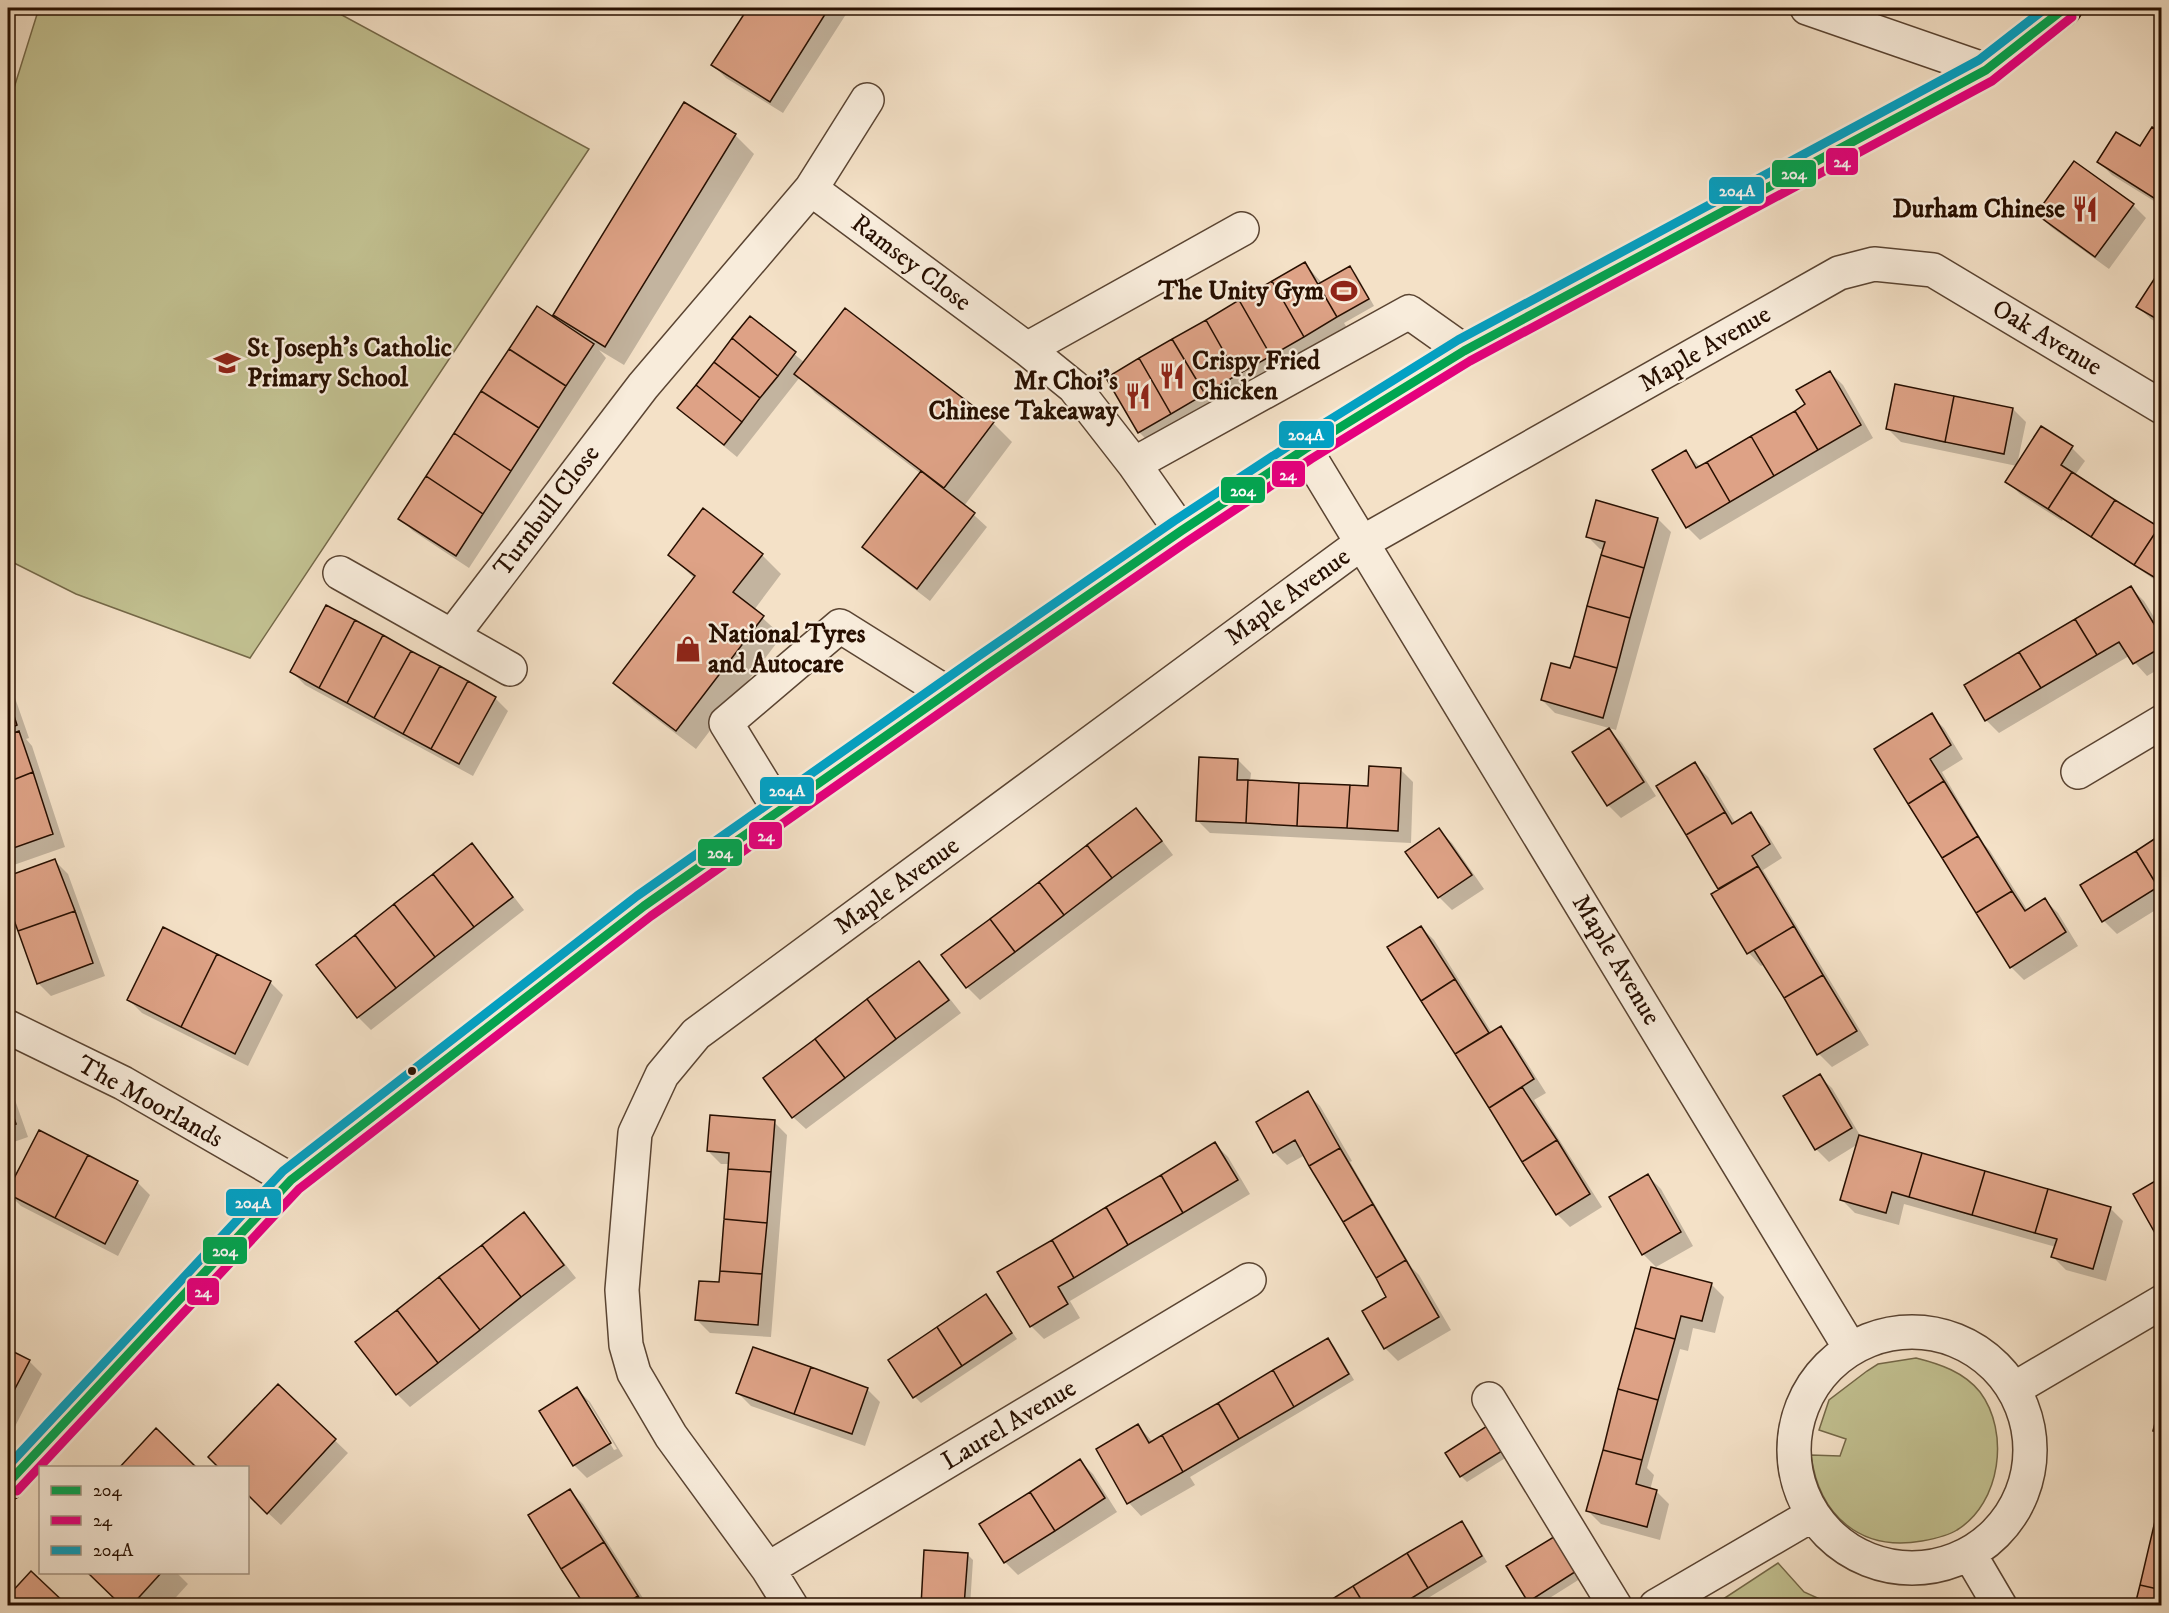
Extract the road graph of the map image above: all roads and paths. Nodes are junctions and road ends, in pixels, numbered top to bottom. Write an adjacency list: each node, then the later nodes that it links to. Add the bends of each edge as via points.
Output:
1 (1807, 8): 3 (street)
2 (2065, 8): 3 (main road)
3 (1986, 70): 9 (main road)
4 (867, 100): 5 (street)
5 (811, 189): 8 (street, Ramsey Close); 16 (street, Turnbull Close, via 643,386)
6 (1242, 229): 8 (street)
7 (1932, 270): 10 (street, Oak Avenue); 14 (street, Maple Avenue, via 1874,264 1839,273)
8 (1027, 349): 12 (street, Ramsey Close, via 1074,387)
9 (1464, 351): 11 (main road); 12 (street, via 1409,312)
10 (2162, 407)
11 (1305, 449): 13 (main road); 14 (street, Maple Avenue)
12 (1134, 464): 13 (street, Ramsey Close)
13 (1180, 531): 18 (main road)
14 (1363, 542): 26 (street, Maple Avenue); 32 (street, Maple Avenue, via 696,1034 662,1075 635,1133 622,1290 626,1345 634,1373 671,1436)
15 (340, 573): 16 (street)
16 (452, 636): 17 (street)
17 (510, 669)
18 (947, 693): 21 (main road); 21 (street, via 840,626 726,723)
19 (2162, 722): 20 (street)
20 (2078, 771)
21 (780, 811): 23 (main road, via 644,906)
22 (8, 1027): 23 (street, The Moorlands, via 123,1083)
23 (291, 1180): 29 (main road)
24 (1249, 1280): 32 (street, Laurel Avenue)
25 (2162, 1302): 27 (street)
26 (1850, 1348): 27 (street, via 1890,1333 1926,1332 1963,1342 1993,1363); 30 (street, via 1813,1383 1795,1426 1793,1468)
27 (2014, 1389): 31 (street, via 2028,1427 2027,1479 2005,1525)
28 (1489, 1400): 34 (street)
29 (8, 1483)
30 (1812, 1515): 31 (street, via 1839,1545 1878,1565 1929,1568); 35 (street)
31 (1970, 1555): 36 (street)
32 (768, 1569): 33 (street)
33 (791, 1605)
34 (1615, 1605)
35 (1656, 1605)
36 (2000, 1605)

